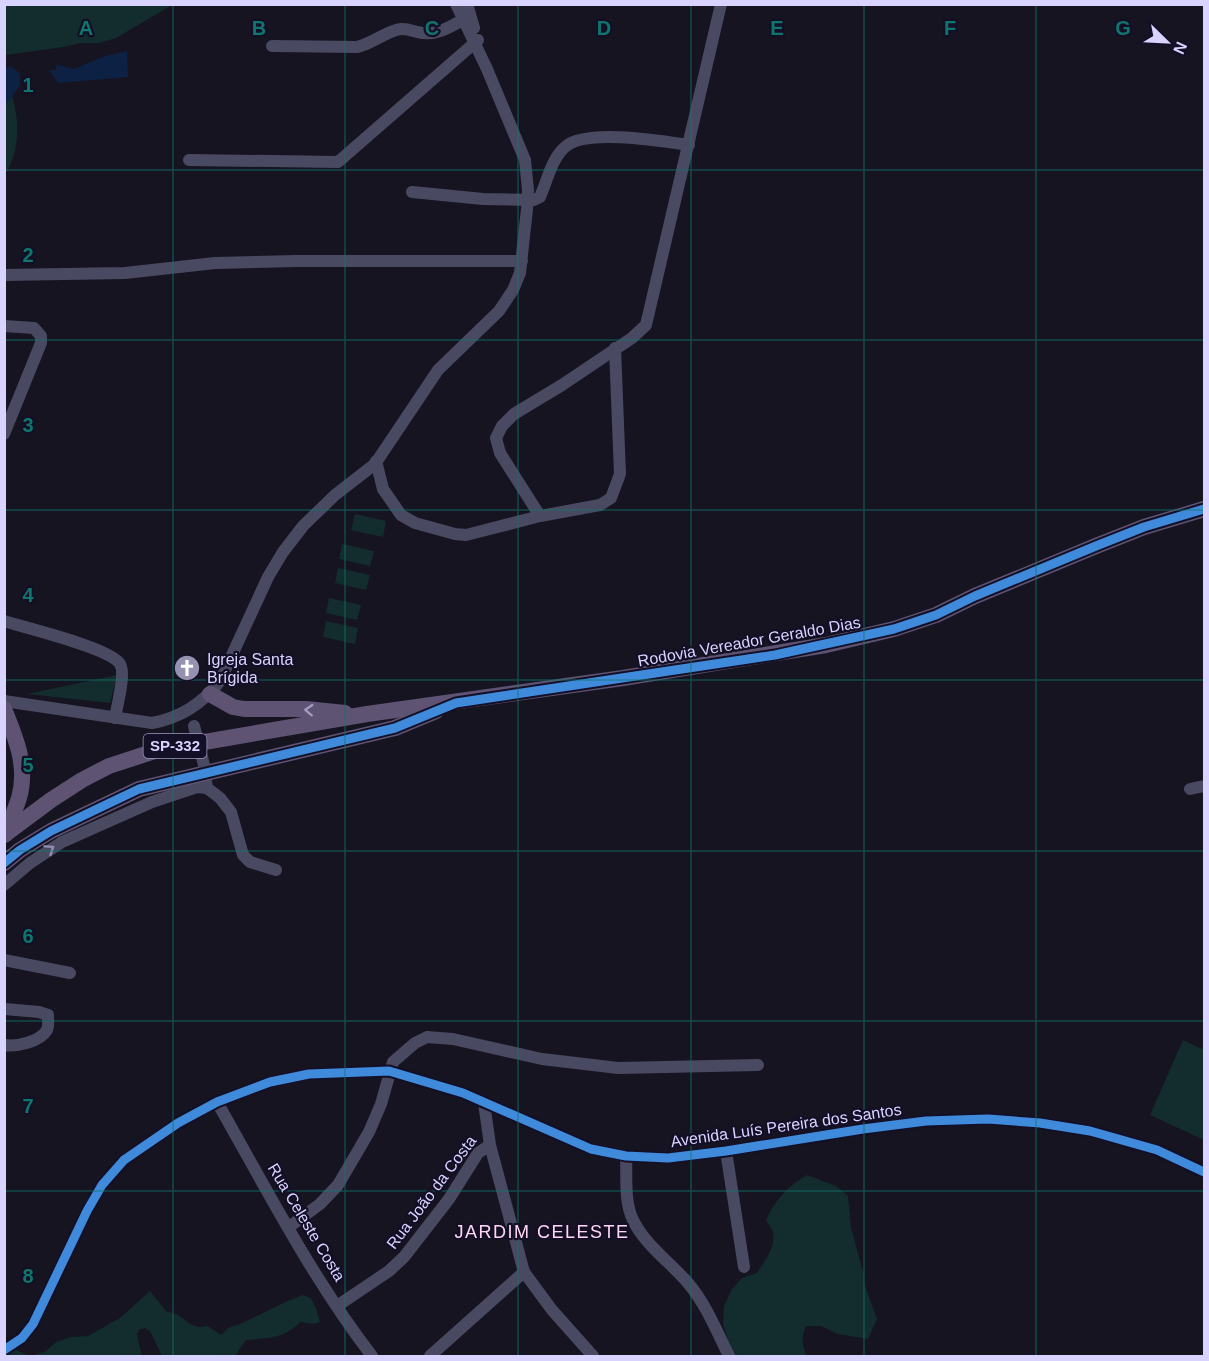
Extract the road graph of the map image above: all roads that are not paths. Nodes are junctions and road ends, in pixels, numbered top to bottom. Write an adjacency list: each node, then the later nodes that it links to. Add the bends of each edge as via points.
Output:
1 (456, 4): 4 (street)
2 (467, 4): 5 (street)
3 (721, 4): 7 (street)
4 (463, 20): 5 (street); 6 (street, via 443,31 424,34 399,29 357,47)
5 (476, 42): 8 (street, via 338,162); 10 (street, via 525,160)
6 (272, 46)
7 (689, 145): 10 (street, via 598,137 575,140 558,154 540,197); 14 (street, via 646,325)
8 (189, 160)
9 (412, 192): 10 (street)
10 (528, 200): 11 (street)
11 (522, 261): 12 (street, via 215,263 125,273); 16 (street, via 513,290 499,310 438,370)
12 (4, 275)
13 (4, 326): 15 (street, via 34,328 41,343)
14 (615, 348): 20 (street, via 620,474 616,488 611,498 600,505); 20 (street, via 514,414 496,438 500,453)
15 (4, 434)
16 (376, 461): 17 (street); 18 (street)
17 (359, 477): 18 (street); 22 (street, via 303,526 283,552)
18 (383, 489): 20 (street, via 401,515 454,534 466,535)
19 (1204, 509): 24 (main road, Rodovia Vereador Geraldo Dias / SP-332, via 1144,527 894,629 774,655)
20 (540, 516)
21 (4, 621): 28 (street, via 114,656 122,675)
22 (210, 694): 26 (street); 27 (main road, one-way to 22, via 244,709)
23 (4, 701): 28 (street)
24 (456, 703): 27 (main road, Rodovia Vereador Geraldo Dias / SP-332); 29 (main road, via 395,728)
25 (4, 709): 32 (main road, via 22,770 19,799)
26 (188, 710): 28 (street, via 152,723); 29 (street, bridge)
27 (367, 714): 32 (main road, Rodovia Vereador Geraldo Dias / SP-332, via 140,755 82,780)
28 (115, 718)
29 (205, 775): 33 (main road, via 139,789 51,831); 34 (street, via 231,812 243,855 250,862); 35 (street, one-way to 29, via 62,842 152,802 197,787)
30 (1204, 786): 31 (street)
31 (1190, 789)
32 (5, 835)
33 (4, 863)
34 (276, 870)
35 (4, 885)
36 (4, 960): 37 (street)
37 (70, 973)
38 (5, 1009): 39 (street, via 48,1015 48,1028 30,1041)
39 (4, 1045)
40 (758, 1065): 41 (street, via 618,1068 542,1059 427,1037 393,1062)
41 (389, 1071): 42 (street, Avenida Luís Pereira dos Santos, via 288,1077); 43 (street, Avenida Luís Pereira dos Santos); 48 (street, via 381,1104 346,1173 320,1204)
42 (217, 1102): 48 (street, Rua Celeste Costa); 52 (street, Avenida Luís Pereira dos Santos, via 124,1160 83,1218 33,1324 22,1338)
43 (484, 1103): 44 (street, Rua João da Costa); 46 (street, Avenida Luís Pereira dos Santos, via 591,1149)
44 (490, 1145): 50 (street); 51 (street, Rua João da Costa, via 478,1153 449,1199 404,1257)
45 (726, 1151): 46 (street, Avenida Luís Pereira dos Santos, via 668,1158); 47 (street, Avenida Luís Pereira dos Santos, via 926,1121 988,1119 1090,1131 1157,1150); 49 (street)
46 (626, 1156): 56 (street, via 633,1221 689,1284)
47 (1204, 1172)
48 (289, 1227): 51 (street, Rua Celeste Costa)
49 (744, 1267)
50 (524, 1272): 54 (street); 55 (street)
51 (337, 1306): 53 (street, Rua Celeste Costa)
52 (4, 1350)
53 (372, 1356)
54 (430, 1356)
55 (593, 1356)
56 (729, 1356)

